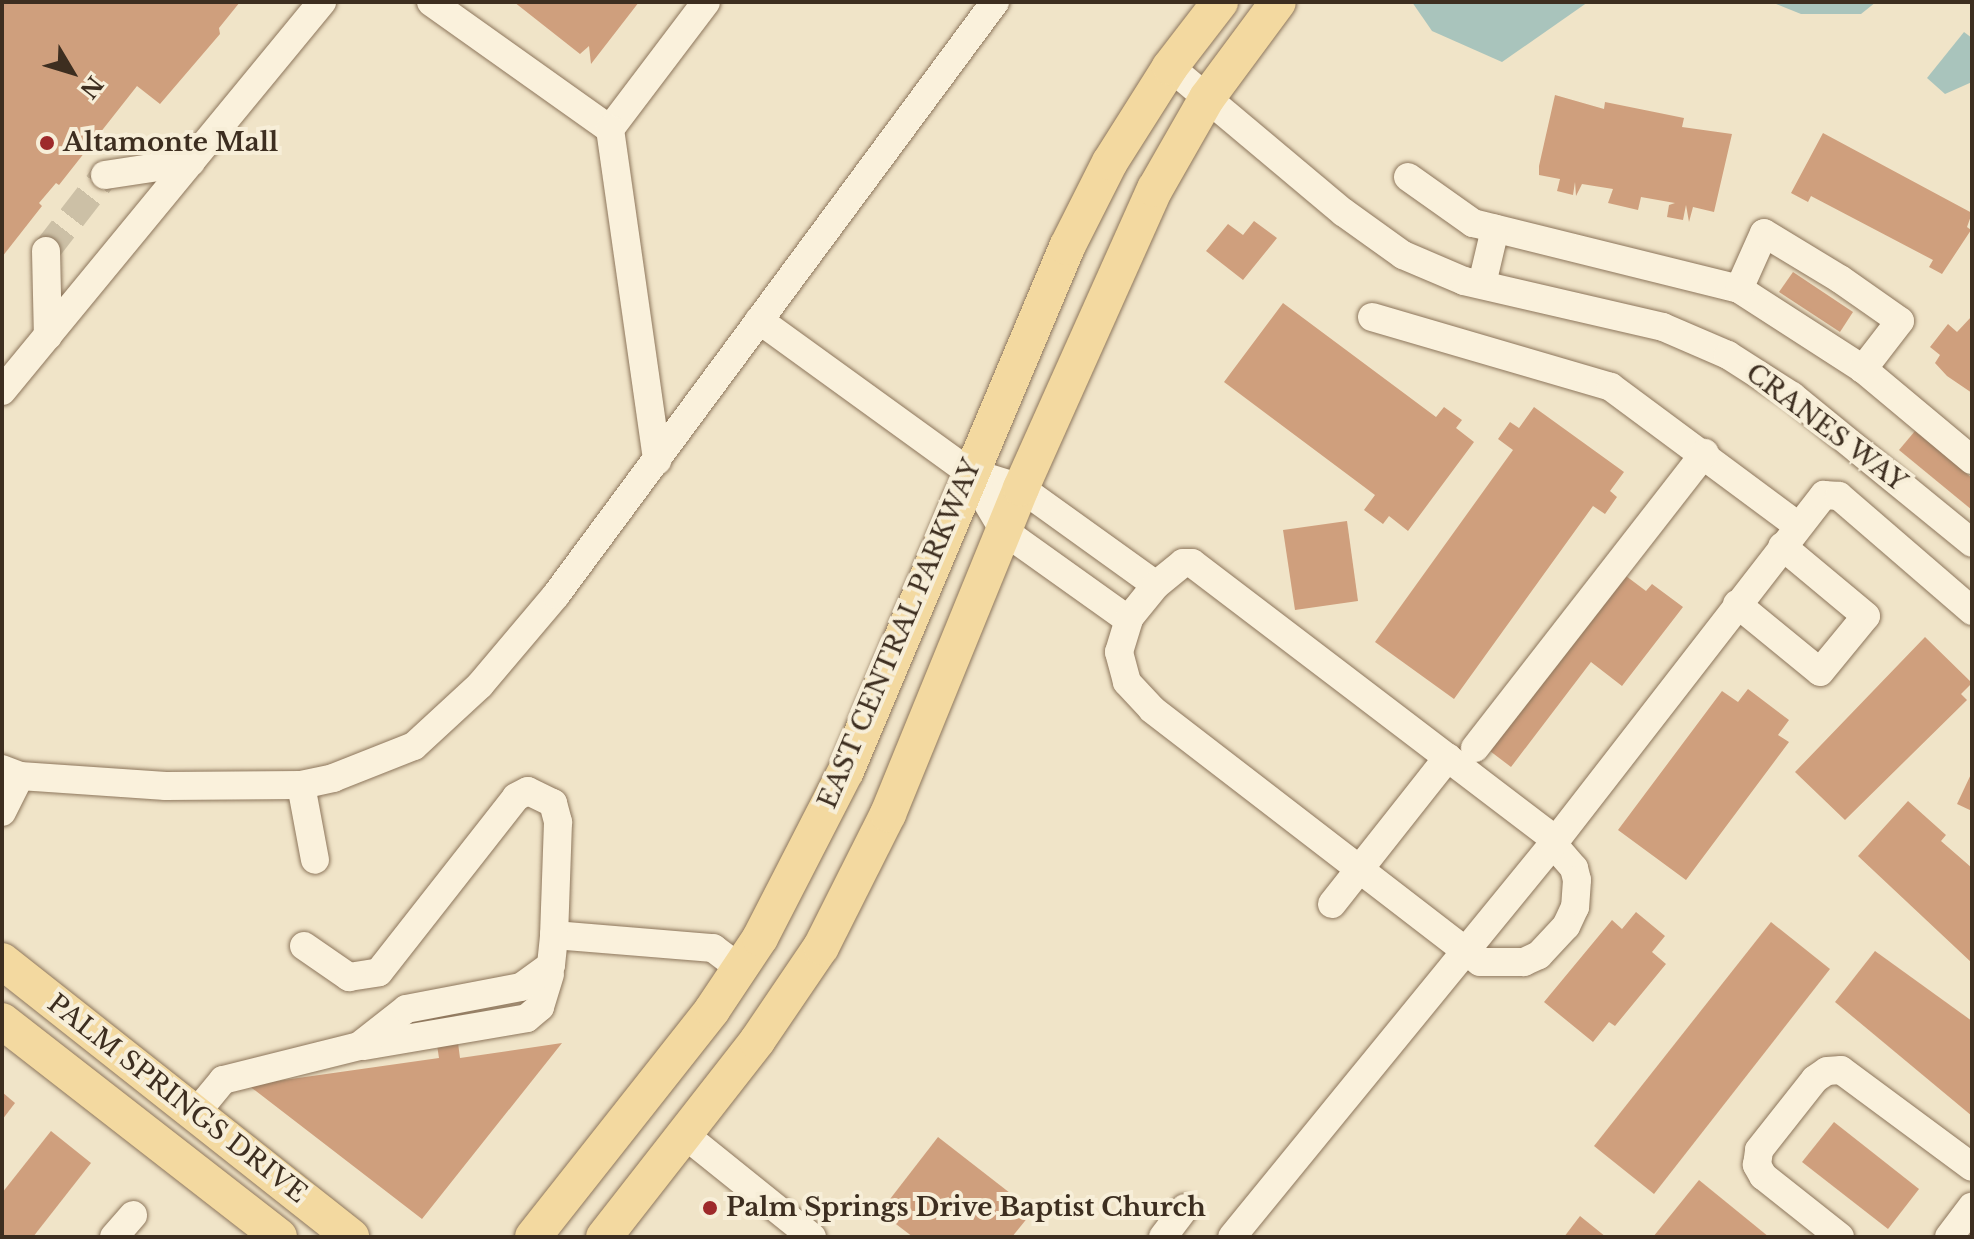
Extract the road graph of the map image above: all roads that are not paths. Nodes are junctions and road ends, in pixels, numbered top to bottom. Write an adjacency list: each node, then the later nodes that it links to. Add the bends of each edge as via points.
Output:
1 (322, 2): 10 (street)
2 (431, 2): 9 (street)
3 (706, 2): 9 (street)
4 (995, 2): 18 (street)
5 (1220, 2): 7 (main road, EAST CENTRAL PARKWAY)
6 (1278, 2): 8 (main road)
7 (1170, 67): 8 (street, CRANES WAY); 25 (main road, EAST CENTRAL PARKWAY, via 1110,162 1067,247)
8 (1207, 98): 15 (street, CRANES WAY, via 1403,255); 26 (main road, via 1155,189)
9 (610, 129): 24 (street)
10 (191, 162): 11 (street); 19 (street)
11 (105, 175)
12 (1408, 177): 13 (street, via 1473,223)
13 (1495, 229): 15 (street); 16 (street)
14 (46, 251): 19 (street)
15 (1482, 284): 29 (street, CRANES WAY, via 1663,327 1728,355 1792,396)
16 (1739, 289): 20 (street); 20 (street, via 1764,233 1840,279 1900,321)
17 (1372, 317): 22 (street, via 1611,387)
18 (759, 320): 24 (street); 25 (street)
19 (48, 336): 21 (street)
20 (1863, 369): 23 (street)
21 (2, 391)
22 (1705, 453): 28 (street); 34 (street)
23 (1972, 460)
24 (657, 461): 37 (street, via 508,651 414,746)
25 (969, 472): 26 (street); 27 (street); 47 (main road, EAST CENTRAL PARKWAY, via 846,771)
26 (1021, 488): 27 (main road); 30 (street)
27 (1004, 531): 33 (street); 52 (main road, via 888,814 821,947)
28 (1790, 536): 31 (street); 31 (street, via 1866,616 1820,672); 32 (street, via 1824,495 1839,496)
29 (1972, 543)
30 (1156, 585): 33 (street); 35 (street, via 1183,563 1192,563)
31 (1737, 604): 39 (street)
32 (1972, 611)
33 (1129, 620): 41 (street, via 1119,652 1127,682)
34 (1475, 748)
35 (1448, 757): 39 (street); 41 (street)
36 (11, 772): 37 (street, via 222,789); 38 (street)
37 (301, 785): 40 (street)
38 (2, 812)
39 (1554, 842): 45 (street); 45 (street, via 1574,868 1578,894 1566,926 1524,962 1480,962)
40 (315, 860)
41 (1360, 868): 42 (street); 45 (street)
42 (1332, 904)
43 (554, 935): 44 (street, via 558,822 553,803 528,791 516,797 379,972 349,977); 47 (street, via 713,948); 48 (street)
44 (304, 946)
45 (1463, 948): 64 (street)
46 (2, 961): 51 (main road, PALM SPRINGS DRIVE)
47 (740, 968): 60 (main road, EAST CENTRAL PARKWAY)
48 (549, 977): 50 (street, via 521,987 421,1004); 50 (street, via 540,1007 514,1022)
49 (2, 1021): 58 (main road, PALM SPRINGS DRIVE)
50 (378, 1033): 51 (street, via 223,1080)
51 (195, 1114): 59 (main road, PALM SPRINGS DRIVE)
52 (685, 1135): 61 (main road); 62 (street)
53 (1972, 1167): 65 (street, via 1841,1070 1827,1071 1759,1150 1757,1165 1763,1176)
54 (1972, 1207): 66 (street)
55 (1185, 1208): 63 (street)
56 (133, 1215): 57 (street)
57 (114, 1237)
58 (279, 1237)
59 (351, 1237)
60 (533, 1237)
61 (604, 1237)
62 (812, 1237)
63 (1163, 1237)
64 (1232, 1237)
65 (1840, 1237)
66 (1949, 1237)

